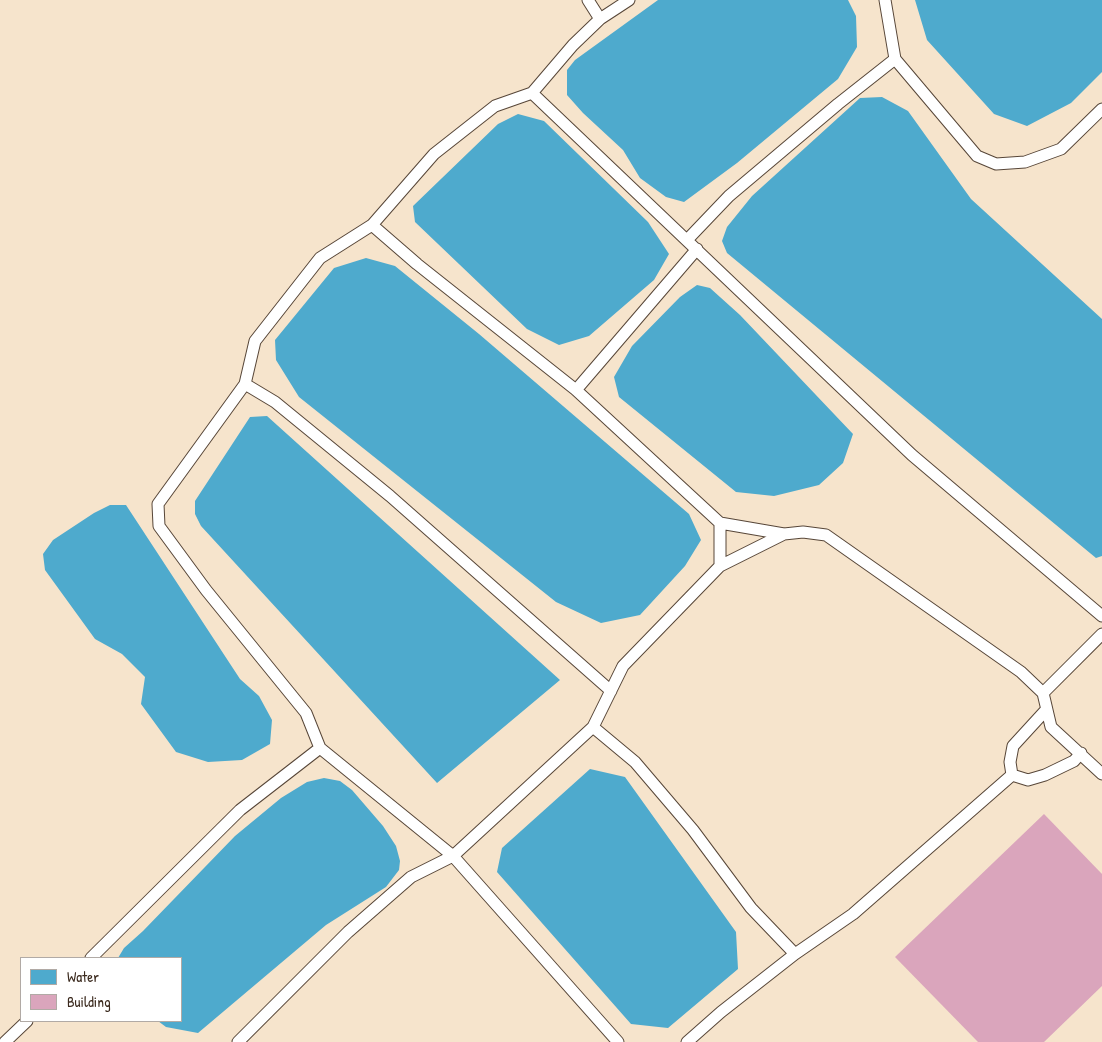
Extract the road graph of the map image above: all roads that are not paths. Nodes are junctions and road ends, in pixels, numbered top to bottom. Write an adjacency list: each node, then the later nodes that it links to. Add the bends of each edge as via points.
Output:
1 (588, 0): 4 (lane)
2 (630, 0): 4 (lane)
3 (885, 0): 5 (lane)
4 (600, 19): 6 (lane, via 573,44)
5 (895, 59): 7 (lane, via 977,156 996,164 1025,162 1061,148); 9 (lane, via 729,196)
6 (532, 93): 8 (lane, via 494,106 434,154); 9 (lane)
7 (1102, 109)
8 (372, 224): 11 (lane, via 320,258 255,341); 12 (lane, via 417,264)
9 (687, 240): 10 (lane)
10 (697, 249): 12 (lane); 16 (lane, via 912,455)
11 (244, 384): 18 (lane, via 275,402 390,496); 22 (lane, via 158,504 159,526 206,590 306,713)
12 (576, 390): 13 (lane)
13 (720, 523): 14 (lane); 15 (lane)
14 (784, 534): 15 (lane); 19 (lane, via 826,535 1021,672)
15 (720, 566): 18 (lane, via 623,666)
16 (1102, 616)
17 (1102, 634): 19 (lane)
18 (611, 691): 21 (lane)
19 (1043, 694): 20 (lane)
20 (1046, 710): 23 (lane, via 1051,727); 25 (lane, via 1013,746)
21 (593, 727): 26 (lane); 27 (lane, via 635,762 693,830 751,908)
22 (320, 748): 26 (lane); 28 (lane, via 240,810)
23 (1081, 754): 24 (lane); 25 (lane, via 1074,761 1045,775 1028,780)
24 (1102, 774)
25 (1012, 775): 27 (lane, via 854,914)
26 (453, 856): 31 (lane, via 411,877 348,932); 32 (lane)
27 (795, 954): 33 (lane)
28 (92, 957)
29 (26, 1022): 30 (lane)
30 (5, 1042)
31 (238, 1042)
32 (618, 1042)
33 (687, 1042)

